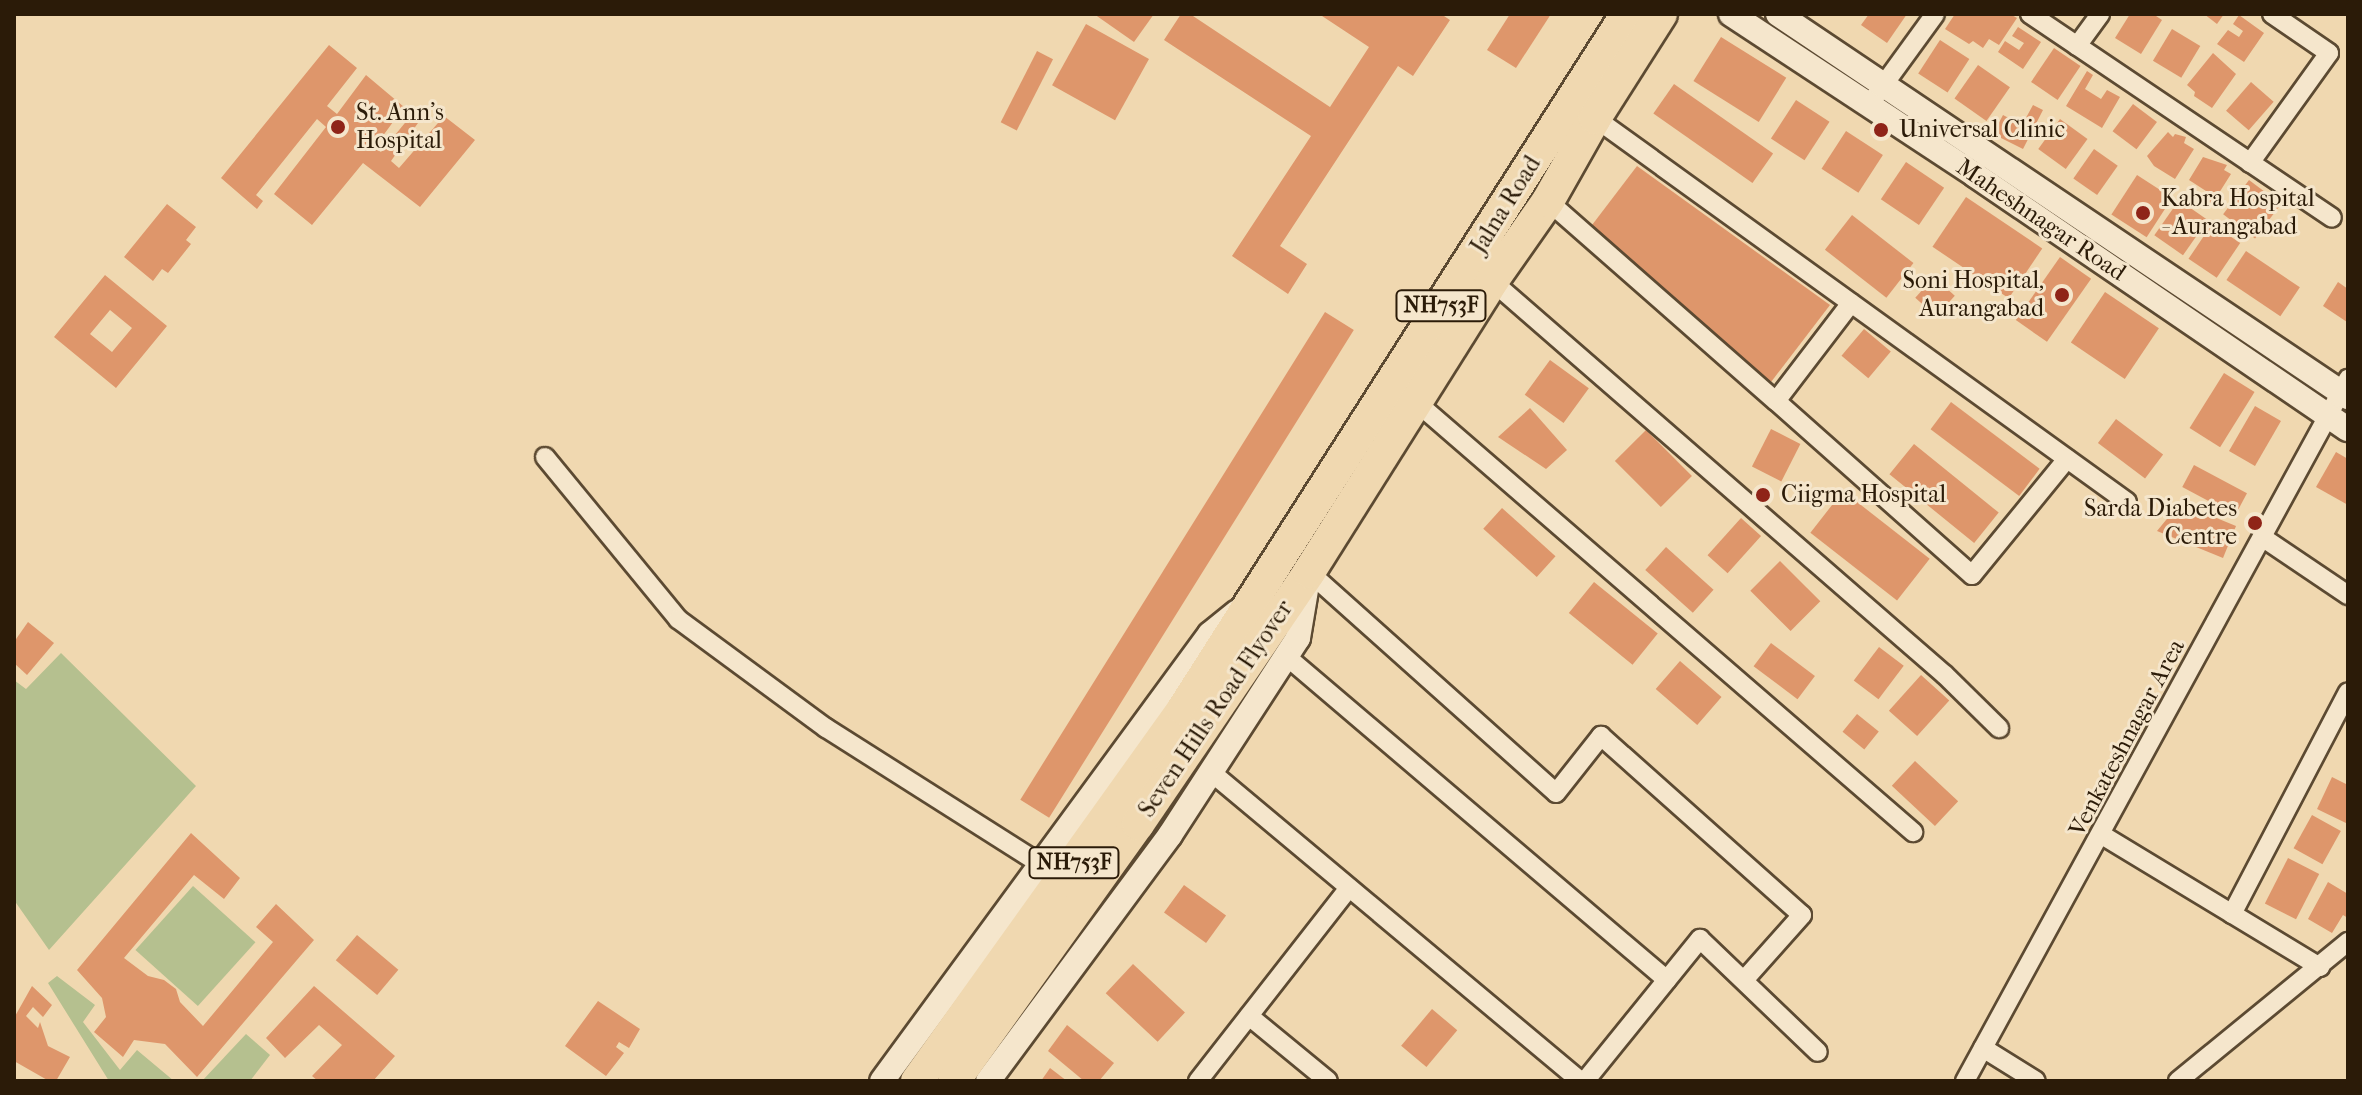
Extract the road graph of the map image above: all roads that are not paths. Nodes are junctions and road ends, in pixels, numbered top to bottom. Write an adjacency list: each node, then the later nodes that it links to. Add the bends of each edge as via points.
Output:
1 (1627, 14): 28 (highway, Jalna Road / NH753F)
2 (1661, 14): 11 (highway, Jalna Road / NH753F)
3 (1731, 14): 10 (street, Maheshnagar Road)
4 (1778, 14): 10 (street, Maheshnagar Road)
5 (1935, 14): 10 (street)
6 (2030, 14): 9 (street)
7 (2100, 14): 9 (street)
8 (2274, 15): 12 (street, via 2329,53)
9 (2077, 46): 12 (street)
10 (1876, 95): 17 (street, Maheshnagar Road); 20 (street, Maheshnagar Road)
11 (1595, 118): 13 (highway, Jalna Road / NH753F); 16 (street)
12 (2250, 163): 14 (street)
13 (1548, 201): 15 (highway, Jalna Road / NH753F); 19 (street)
14 (2332, 218)
15 (1492, 281): 18 (highway, Jalna Road / NH753F); 31 (street, via 1945,675)
16 (1851, 303): 19 (street); 23 (street)
17 (2346, 389): 20 (street, Venkateshnagar Area)
18 (1415, 401): 26 (highway, Jalna Road / NH753F); 33 (street)
19 (1776, 401): 23 (street, via 1972,575)
20 (2327, 416): 21 (street, Maheshnagar Road); 25 (street, Venkateshnagar Area)
21 (2348, 429)
22 (545, 457): 35 (street, via 678,619 826,728)
23 (2067, 459): 24 (street)
24 (2127, 502)
25 (2262, 537): 27 (street); 34 (street, Venkateshnagar Area)
26 (1309, 572): 29 (street, via 1298,638); 40 (street, via 1556,793 1601,736 1802,915); 47 (highway, Seven Hills Road Flyover / NH753F)
27 (2348, 595)
28 (1256, 598): 35 (street, via 1210,634); 46 (highway, Seven Hills Road Flyover / NH753F)
29 (1286, 656): 32 (street); 41 (street)
30 (2348, 692): 37 (street)
31 (1999, 728)
32 (1211, 772): 36 (street); 48 (street)
33 (1913, 832)
34 (2102, 835): 37 (street); 43 (street, Venkateshnagar Area)
35 (1040, 864): 45 (street)
36 (1349, 888): 42 (street); 51 (street)
37 (2232, 914): 39 (street)
38 (2348, 942): 39 (street)
39 (2320, 967): 54 (street)
40 (1745, 979): 41 (street, via 1700,939); 44 (street)
41 (1667, 980): 51 (street)
42 (1249, 1016): 49 (street); 50 (street)
43 (1983, 1048): 52 (street, Venkateshnagar Area); 53 (street)
44 (1818, 1052)
45 (882, 1081)
46 (917, 1081)
47 (954, 1081)
48 (988, 1081)
49 (1198, 1081)
50 (1328, 1081)
51 (1582, 1081)
52 (1965, 1081)
53 (2036, 1081)
54 (2178, 1081)

